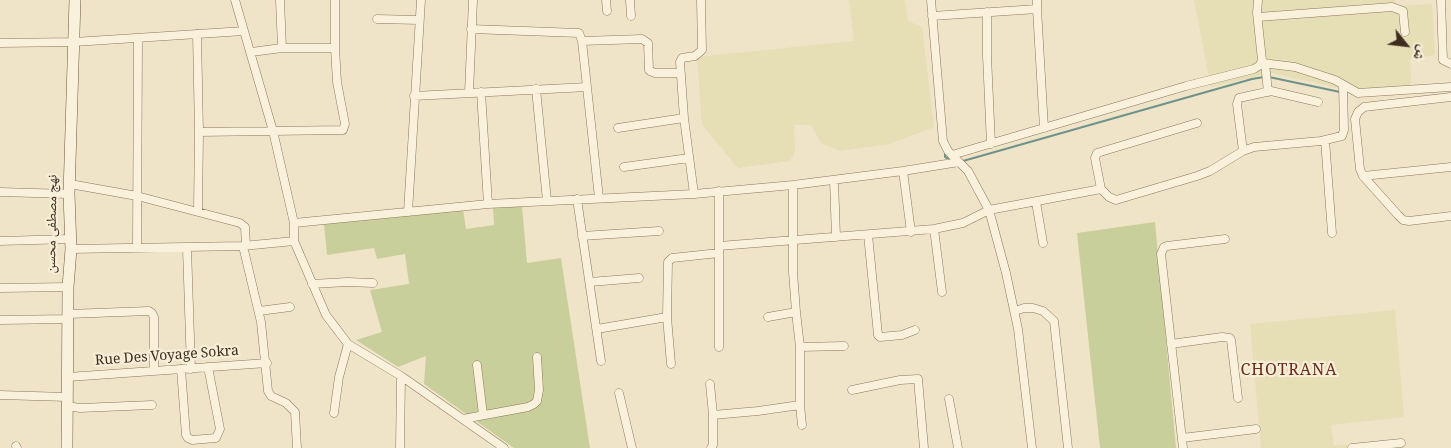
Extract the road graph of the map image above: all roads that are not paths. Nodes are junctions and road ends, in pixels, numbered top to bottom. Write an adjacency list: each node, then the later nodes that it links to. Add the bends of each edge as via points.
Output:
1 (74, 0): 28 (main road, نهج مصطفى محسن)
2 (234, 0): 23 (street)
3 (280, 0): 30 (street)
4 (335, 0): 31 (street)
5 (421, 0): 21 (street)
6 (473, 0): 22 (street)
7 (606, 0): 15 (street)
8 (630, 0): 17 (street)
9 (701, 0): 35 (street, via 702,50 695,56 682,58)
10 (931, 0): 18 (street)
11 (1037, 0): 14 (street)
12 (1258, 0): 19 (street)
13 (1440, 0): 34 (street, via 1444,60)
14 (1037, 9): 16 (street); 49 (street)
15 (607, 11)
16 (988, 12): 18 (street); 53 (street)
17 (631, 16)
18 (932, 16): 55 (street, via 943,141)
19 (1258, 17): 24 (street, via 1392,7 1403,11); 33 (street)
20 (378, 19): 21 (street)
21 (419, 20): 43 (street)
22 (471, 29): 27 (street, via 577,32); 40 (street)
23 (244, 31): 25 (street); 32 (street)
24 (1405, 32)
25 (197, 34): 26 (street); 51 (street)
26 (138, 38): 28 (street); 69 (street)
27 (582, 41): 35 (street, via 642,39 648,43 650,71); 37 (street)
28 (74, 42): 29 (street); 64 (main road, نهج مصطفى محسن)
29 (0, 43)
30 (282, 48): 31 (street); 32 (street)
31 (335, 48): 50 (street, via 345,124 343,130)
32 (251, 52): 50 (street)
33 (1264, 63): 36 (street, via 1295,67); 42 (street); 49 (street, via 1254,69)
34 (1451, 64)
35 (680, 73): 46 (street)
36 (1343, 85): 38 (street, via 1358,93); 52 (street, via 1344,130 1342,136)
37 (587, 87): 39 (street); 70 (street)
38 (1451, 87)
39 (536, 88): 41 (street); 72 (street)
40 (469, 92): 41 (street); 43 (street)
41 (481, 92): 74 (street)
42 (1268, 92): 45 (street); 54 (street, via 1242,96 1237,101)
43 (414, 96): 77 (street)
44 (1451, 97): 61 (street, via 1383,103 1364,107 1358,112 1355,119)
45 (1318, 102)
46 (684, 118): 48 (street); 56 (street)
47 (1197, 123): 65 (street, via 1097,153)
48 (618, 128)
49 (1044, 128): 53 (street)
50 (273, 131): 51 (street); 79 (street)
51 (199, 132): 76 (street)
52 (1325, 140): 54 (street, via 1254,147); 83 (street)
53 (991, 144): 55 (street)
54 (1243, 151): 65 (street, via 1210,171 1116,200)
55 (952, 155): 57 (street)
56 (689, 158): 58 (street); 68 (street)
57 (959, 162): 60 (street); 75 (street, via 968,171)
58 (624, 167)
59 (1451, 167): 61 (street)
60 (903, 171): 62 (street); 82 (street)
61 (1363, 176): 78 (street, via 1403,220)
62 (834, 180): 63 (street); 86 (street)
63 (793, 185): 66 (street); 89 (street)
64 (70, 189): 67 (street); 69 (street); 91 (main road, نهج مصطفى محسن)
65 (1100, 189): 73 (street)
66 (719, 191): 68 (street); 96 (street)
67 (0, 192)
68 (694, 194): 70 (street)
69 (137, 196): 76 (street); 94 (street)
70 (599, 198): 71 (street)
71 (577, 199): 72 (street); 85 (street)
72 (547, 201): 74 (street)
73 (1036, 202): 75 (street); 92 (street)
74 (488, 204): 77 (street)
75 (989, 210): 80 (street, via 963,223); 106 (street)
76 (198, 211): 93 (street, via 243,224)
77 (408, 212): 79 (street)
78 (1451, 216)
79 (294, 224): 88 (street)
80 (934, 229): 82 (street); 103 (street)
81 (659, 232): 85 (street)
82 (912, 232): 84 (street)
83 (1332, 233)
84 (868, 235): 86 (street); 113 (street, via 878,335 880,338)
85 (582, 236): 98 (street)
86 (836, 238): 89 (street)
87 (1225, 239): 115 (street, via 1167,246 1162,250)
88 (294, 240): 93 (street); 100 (street)
89 (793, 240): 96 (street); 107 (street)
90 (0, 241): 91 (street)
91 (70, 244): 94 (street); 101 (main road, نهج مصطفى محسن)
92 (1043, 244)
93 (245, 246): 95 (street); 105 (street)
94 (137, 247): 95 (street)
95 (187, 248): 126 (street)
96 (719, 249): 109 (street, via 669,260); 117 (street)
97 (639, 278): 98 (street)
98 (590, 282): 112 (street)
99 (373, 283): 100 (street)
100 (312, 284): 114 (street, via 326,315)
101 (68, 287): 102 (street); 108 (main road, نهج مصطفى محسن)
102 (0, 288)
103 (942, 292)
104 (290, 307): 105 (street)
105 (259, 311): 121 (street)
106 (1015, 311): 155 (street); 156 (street, via 1032,308 1043,311 1054,321)
107 (796, 312): 110 (street); 118 (street)
108 (68, 317): 111 (street); 127 (street, via 152,313); 129 (main road, نهج مصطفى محسن)
109 (667, 317): 112 (street); 122 (street)
110 (768, 317)
111 (0, 320)
112 (597, 329): 120 (street)
113 (915, 330)
114 (348, 344): 128 (street); 139 (street)
115 (1171, 344): 134 (street, via 1230,338); 145 (street)
116 (844, 346): 118 (street)
117 (719, 347)
118 (800, 347): 138 (street)
119 (537, 357): 140 (street, via 537,401 528,407)
120 (601, 361)
121 (266, 363): 124 (street, Rue Des Voyage Sokra); 148 (street, via 269,394 286,403 294,412)
122 (671, 364)
123 (477, 365): 140 (street)
124 (208, 367): 125 (street, via 220,429 216,438 192,440 186,435); 126 (street, Rue Des Voyage Sokra)
125 (181, 369): 126 (street, Rue Des Voyage Sokra); 127 (street, Rue Des Voyage Sokra)
126 (191, 369)
127 (154, 371): 129 (street, Rue Des Voyage Sokra)
128 (401, 376): 142 (street); 149 (street)
129 (68, 377): 136 (main road, نهج مصطفى محسن)
130 (710, 384): 141 (street)
131 (852, 390): 153 (street, via 918,379)
132 (619, 393): 151 (street)
133 (0, 395): 136 (street)
134 (1238, 398)
135 (949, 399): 154 (street)
136 (67, 402): 137 (street, via 80,408); 147 (main road, نهج مصطفى محسن)
137 (152, 405)
138 (800, 406): 141 (street); 143 (street)
139 (334, 413)
140 (483, 415): 142 (street)
141 (713, 415): 152 (street)
142 (463, 419): 150 (street)
143 (802, 425)
144 (1256, 429): 145 (street)
145 (1182, 438): 157 (street)
146 (1401, 442): 158 (street)
147 (66, 448)
148 (297, 448)
149 (400, 448)
150 (504, 448)
151 (632, 448)
152 (711, 448)
153 (924, 448)
154 (958, 448)
155 (1032, 448)
156 (1068, 448)
157 (1183, 448)
158 (1352, 448)

